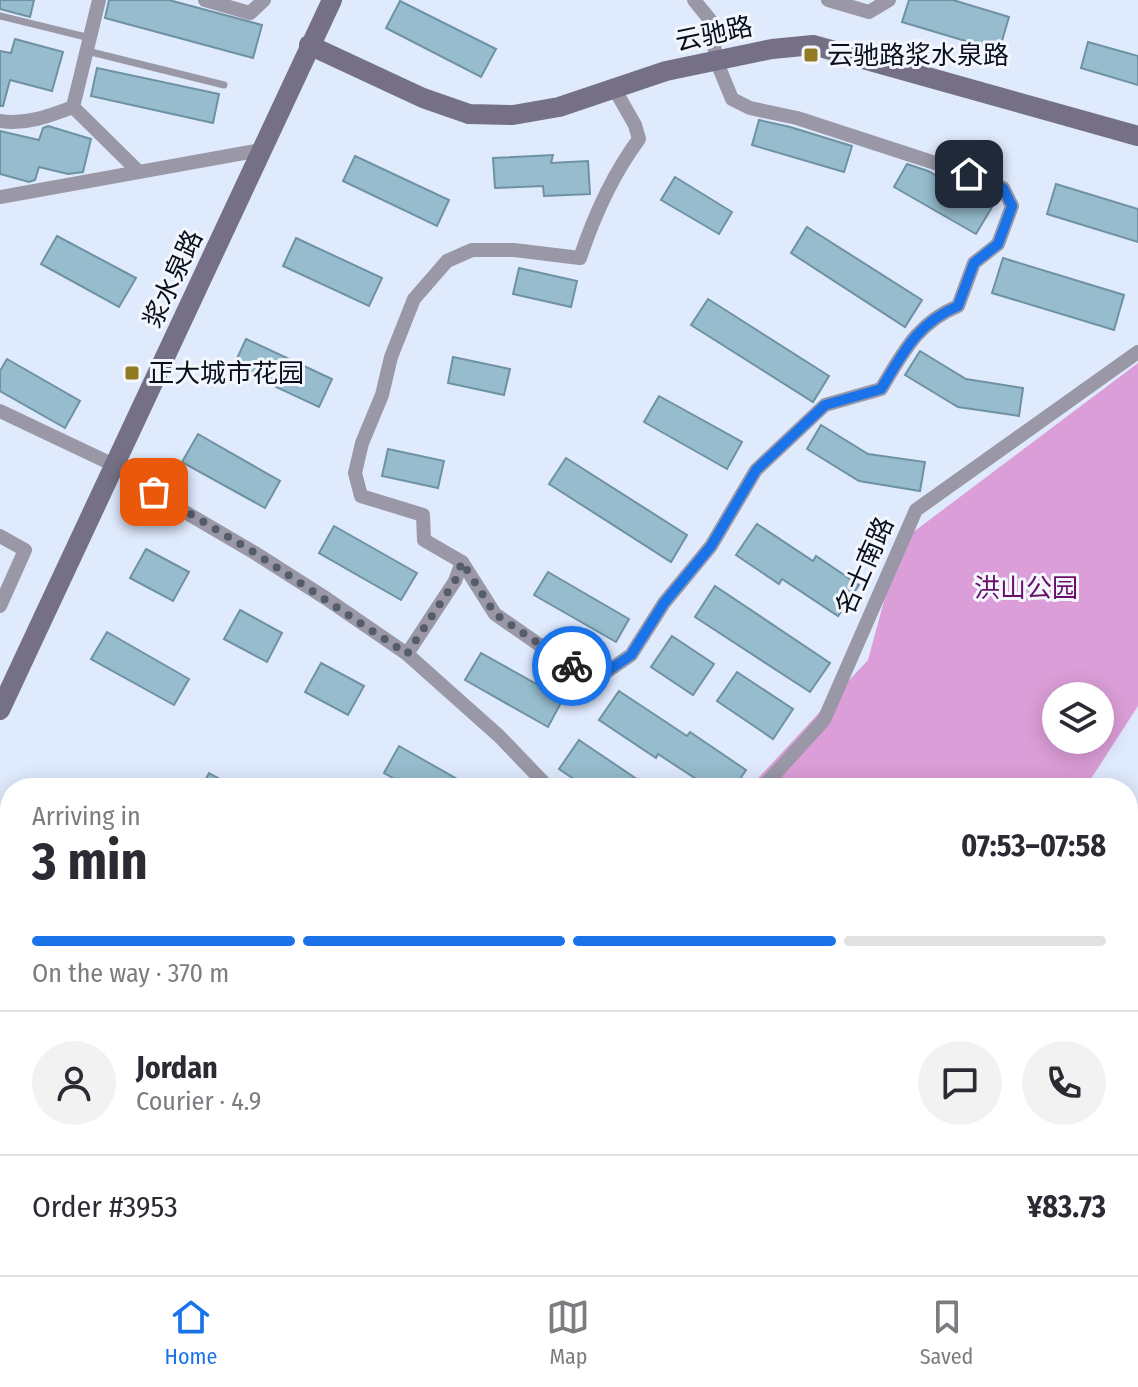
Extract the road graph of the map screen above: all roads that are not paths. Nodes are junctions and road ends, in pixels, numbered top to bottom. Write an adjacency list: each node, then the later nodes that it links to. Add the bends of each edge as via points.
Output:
1 (99, 0): 9 (street)
2 (205, 0): 3 (street, via 250,13)
3 (264, 0)
4 (332, 0): 10 (street, 浆水泉路)
5 (694, 0): 11 (street, via 711,21)
6 (828, 0): 7 (street, via 869,12)
7 (889, 0)
8 (0, 16): 9 (lane)
9 (88, 44): 12 (lane); 14 (street)
10 (309, 45): 13 (street, 云驰路, via 469,114 544,110); 17 (street, 浆水泉路)
11 (716, 60): 13 (street, 云驰路); 16 (street, 云驰路, via 813,45); 24 (street, via 732,99 750,108 797,118 1003,188 1012,206 998,244 974,263 958,306 936,315 908,343 881,389 825,405 756,470 711,546 664,603 631,655 599,677 567,664 495,614)
12 (224, 85)
13 (615, 90): 24 (street, via 639,139 589,229 580,258 472,250 447,261 414,299 362,443 355,473 361,496 423,515 424,540)
14 (73, 107): 15 (street, via 15,124); 18 (street)
15 (0, 121)
16 (1138, 136)
17 (261, 150): 18 (street); 22 (street, 浆水泉路)
18 (139, 172): 19 (street)
19 (0, 197)
20 (1138, 352): 29 (street, 名士南路, via 916,510 824,720)
21 (0, 411): 22 (street)
22 (116, 466): 26 (street); 27 (street, 浆水泉路)
23 (0, 536): 25 (street, via 25,550)
24 (462, 562): 26 (street)
25 (0, 606)
26 (407, 654): 28 (street)
27 (0, 710)
28 (539, 778)
29 (771, 778)

